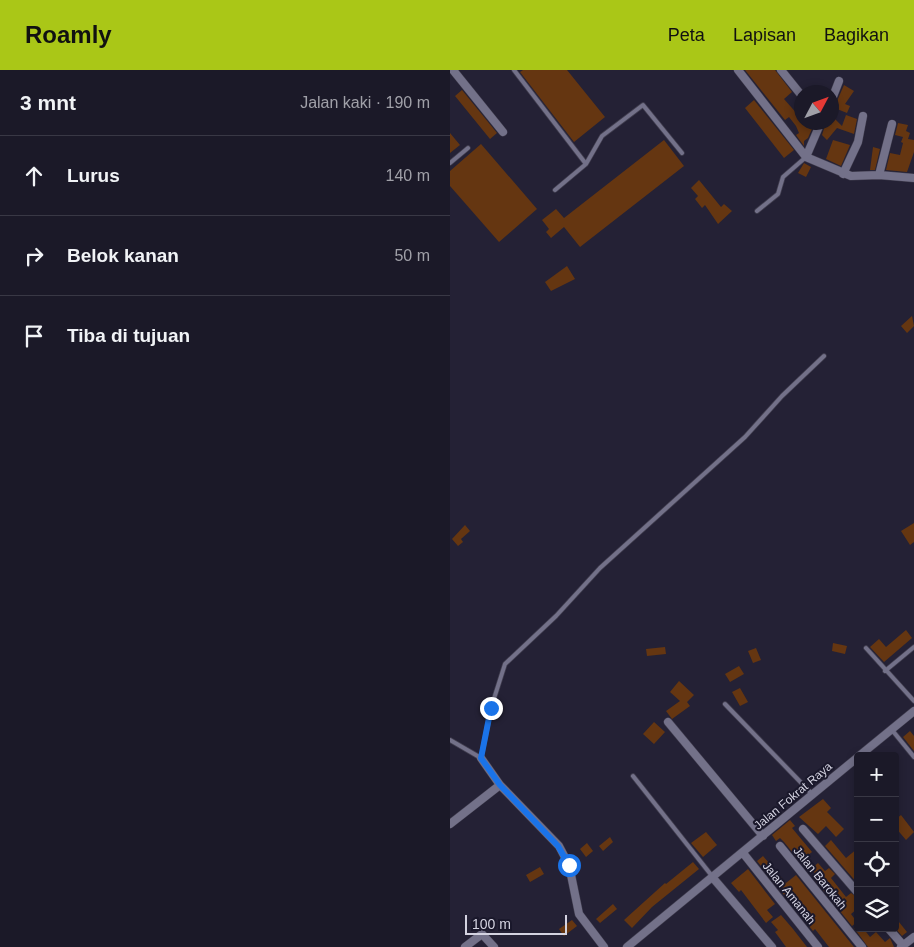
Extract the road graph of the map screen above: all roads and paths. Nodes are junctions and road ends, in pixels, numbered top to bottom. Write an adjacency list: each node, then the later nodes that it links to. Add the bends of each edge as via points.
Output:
1 (453, 70): 11 (street)
2 (514, 70): 16 (lane)
3 (738, 70): 14 (street)
4 (781, 70): 7 (street)
5 (839, 81): 6 (street)
6 (837, 85)
7 (794, 86)
8 (863, 116): 17 (street, via 858,142)
9 (892, 124): 18 (street)
10 (818, 130): 14 (street)
11 (503, 132)
12 (468, 148): 15 (lane)
13 (682, 153): 16 (lane, via 643,105 602,136)
14 (806, 157): 17 (street); 21 (lane, via 783,177 778,194)
15 (450, 163)
16 (586, 164): 20 (lane)
17 (844, 174): 18 (street)
18 (879, 175): 19 (street)
19 (914, 178)
20 (555, 190)
21 (757, 211)
22 (824, 356): 34 (lane, via 745,437 600,568 506,664 491,708)
23 (866, 648): 25 (lane)
24 (914, 648): 25 (lane)
25 (885, 671): 26 (lane)
26 (914, 701)
27 (725, 704): 38 (lane)
28 (914, 711): 30 (street, Jalan Fokrat Raya)
29 (668, 722): 41 (street)
30 (891, 729): 32 (street, Jalan Fokrat Raya); 33 (lane)
31 (450, 740): 34 (lane)
32 (863, 752)
33 (914, 757)
34 (481, 758): 37 (street)
35 (854, 759): 38 (street, Jalan Fokrat Raya)
36 (633, 776): 44 (lane)
37 (500, 785): 39 (street); 50 (street, via 558,846 569,865 578,914)
38 (813, 795): 41 (street, Jalan Fokrat Raya)
39 (450, 824)
40 (804, 829): 45 (street)
41 (763, 836): 43 (street, Jalan Fokrat Raya)
42 (780, 846): 54 (street, Jalan Barokah)
43 (742, 853): 44 (street, Jalan Fokrat Raya); 53 (street, Jalan Amanah)
44 (713, 878): 51 (street, Jalan Fokrat Raya); 52 (street)
45 (854, 888)
46 (893, 932): 47 (street)
47 (908, 943)
48 (465, 947): 49 (street, via 482,934)
49 (494, 947)
50 (604, 947)
51 (627, 947)
52 (772, 947)
53 (818, 947)
54 (862, 947)

